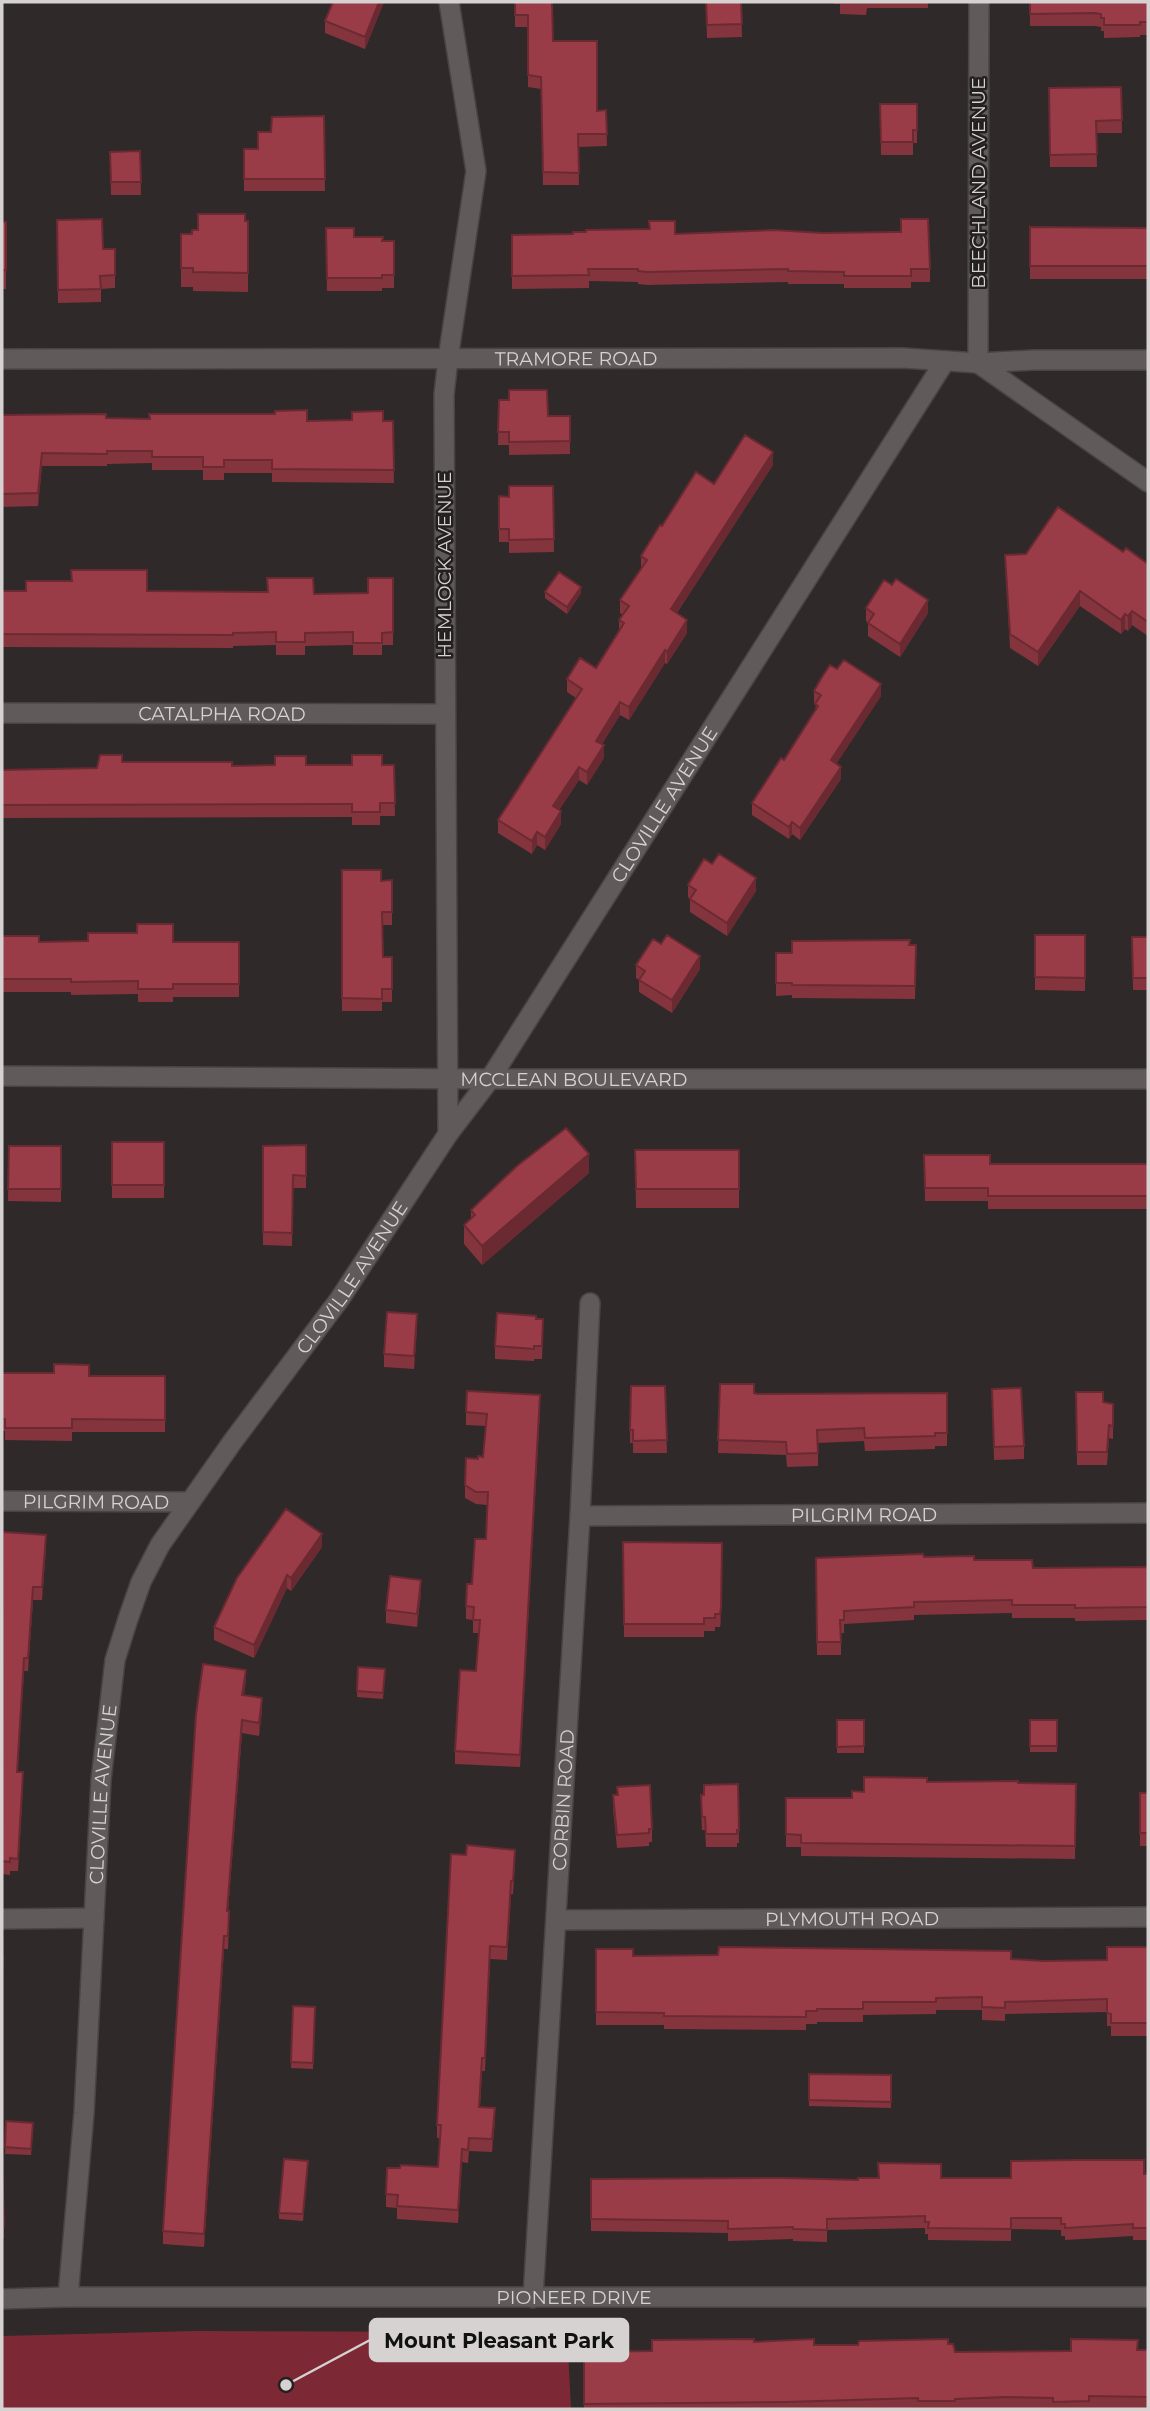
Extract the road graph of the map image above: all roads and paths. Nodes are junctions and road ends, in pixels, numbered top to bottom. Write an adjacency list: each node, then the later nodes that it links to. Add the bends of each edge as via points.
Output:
1 (449, 2): 4 (street, HEMLOCK AVENUE, via 476,171)
2 (979, 2): 7 (street, BEECHLAND AVENUE)
3 (2, 359): 4 (street, TRAMORE ROAD)
4 (447, 359): 6 (street, TRAMORE ROAD); 10 (street, HEMLOCK AVENUE)
5 (1148, 360): 7 (street, TRAMORE ROAD)
6 (945, 361): 7 (street, TRAMORE ROAD); 13 (street, CLOVILLE AVENUE)
7 (978, 363): 8 (street)
8 (1148, 482)
9 (2, 713): 10 (street, CATALPHA ROAD)
10 (444, 714): 12 (street, HEMLOCK AVENUE)
11 (2, 1076): 12 (street, MCCLEAN BOULEVARD)
12 (446, 1078): 13 (street, MCCLEAN BOULEVARD); 15 (street, HEMLOCK AVENUE)
13 (490, 1079): 14 (street, MCCLEAN BOULEVARD); 15 (street, CLOVILLE AVENUE)
14 (1148, 1079)
15 (448, 1134): 18 (street, CLOVILLE AVENUE, via 339,1300)
16 (590, 1303): 20 (street, CORBIN ROAD)
17 (2, 1501): 18 (street, PILGRIM ROAD)
18 (190, 1502): 22 (street, CLOVILLE AVENUE, via 141,1582 115,1660 101,1780)
19 (1148, 1513): 20 (street, PILGRIM ROAD)
20 (580, 1516): 24 (street, CORBIN ROAD)
21 (1148, 1917): 24 (street, PLYMOUTH ROAD)
22 (94, 1918): 23 (street); 25 (street, CLOVILLE AVENUE)
23 (2, 1919)
24 (556, 1920): 27 (street, CORBIN ROAD)
25 (68, 2297): 27 (street, PIONEER DRIVE); 28 (street, PIONEER DRIVE)
26 (1148, 2297): 27 (street, PIONEER DRIVE)
27 (533, 2298)
28 (2, 2299)

